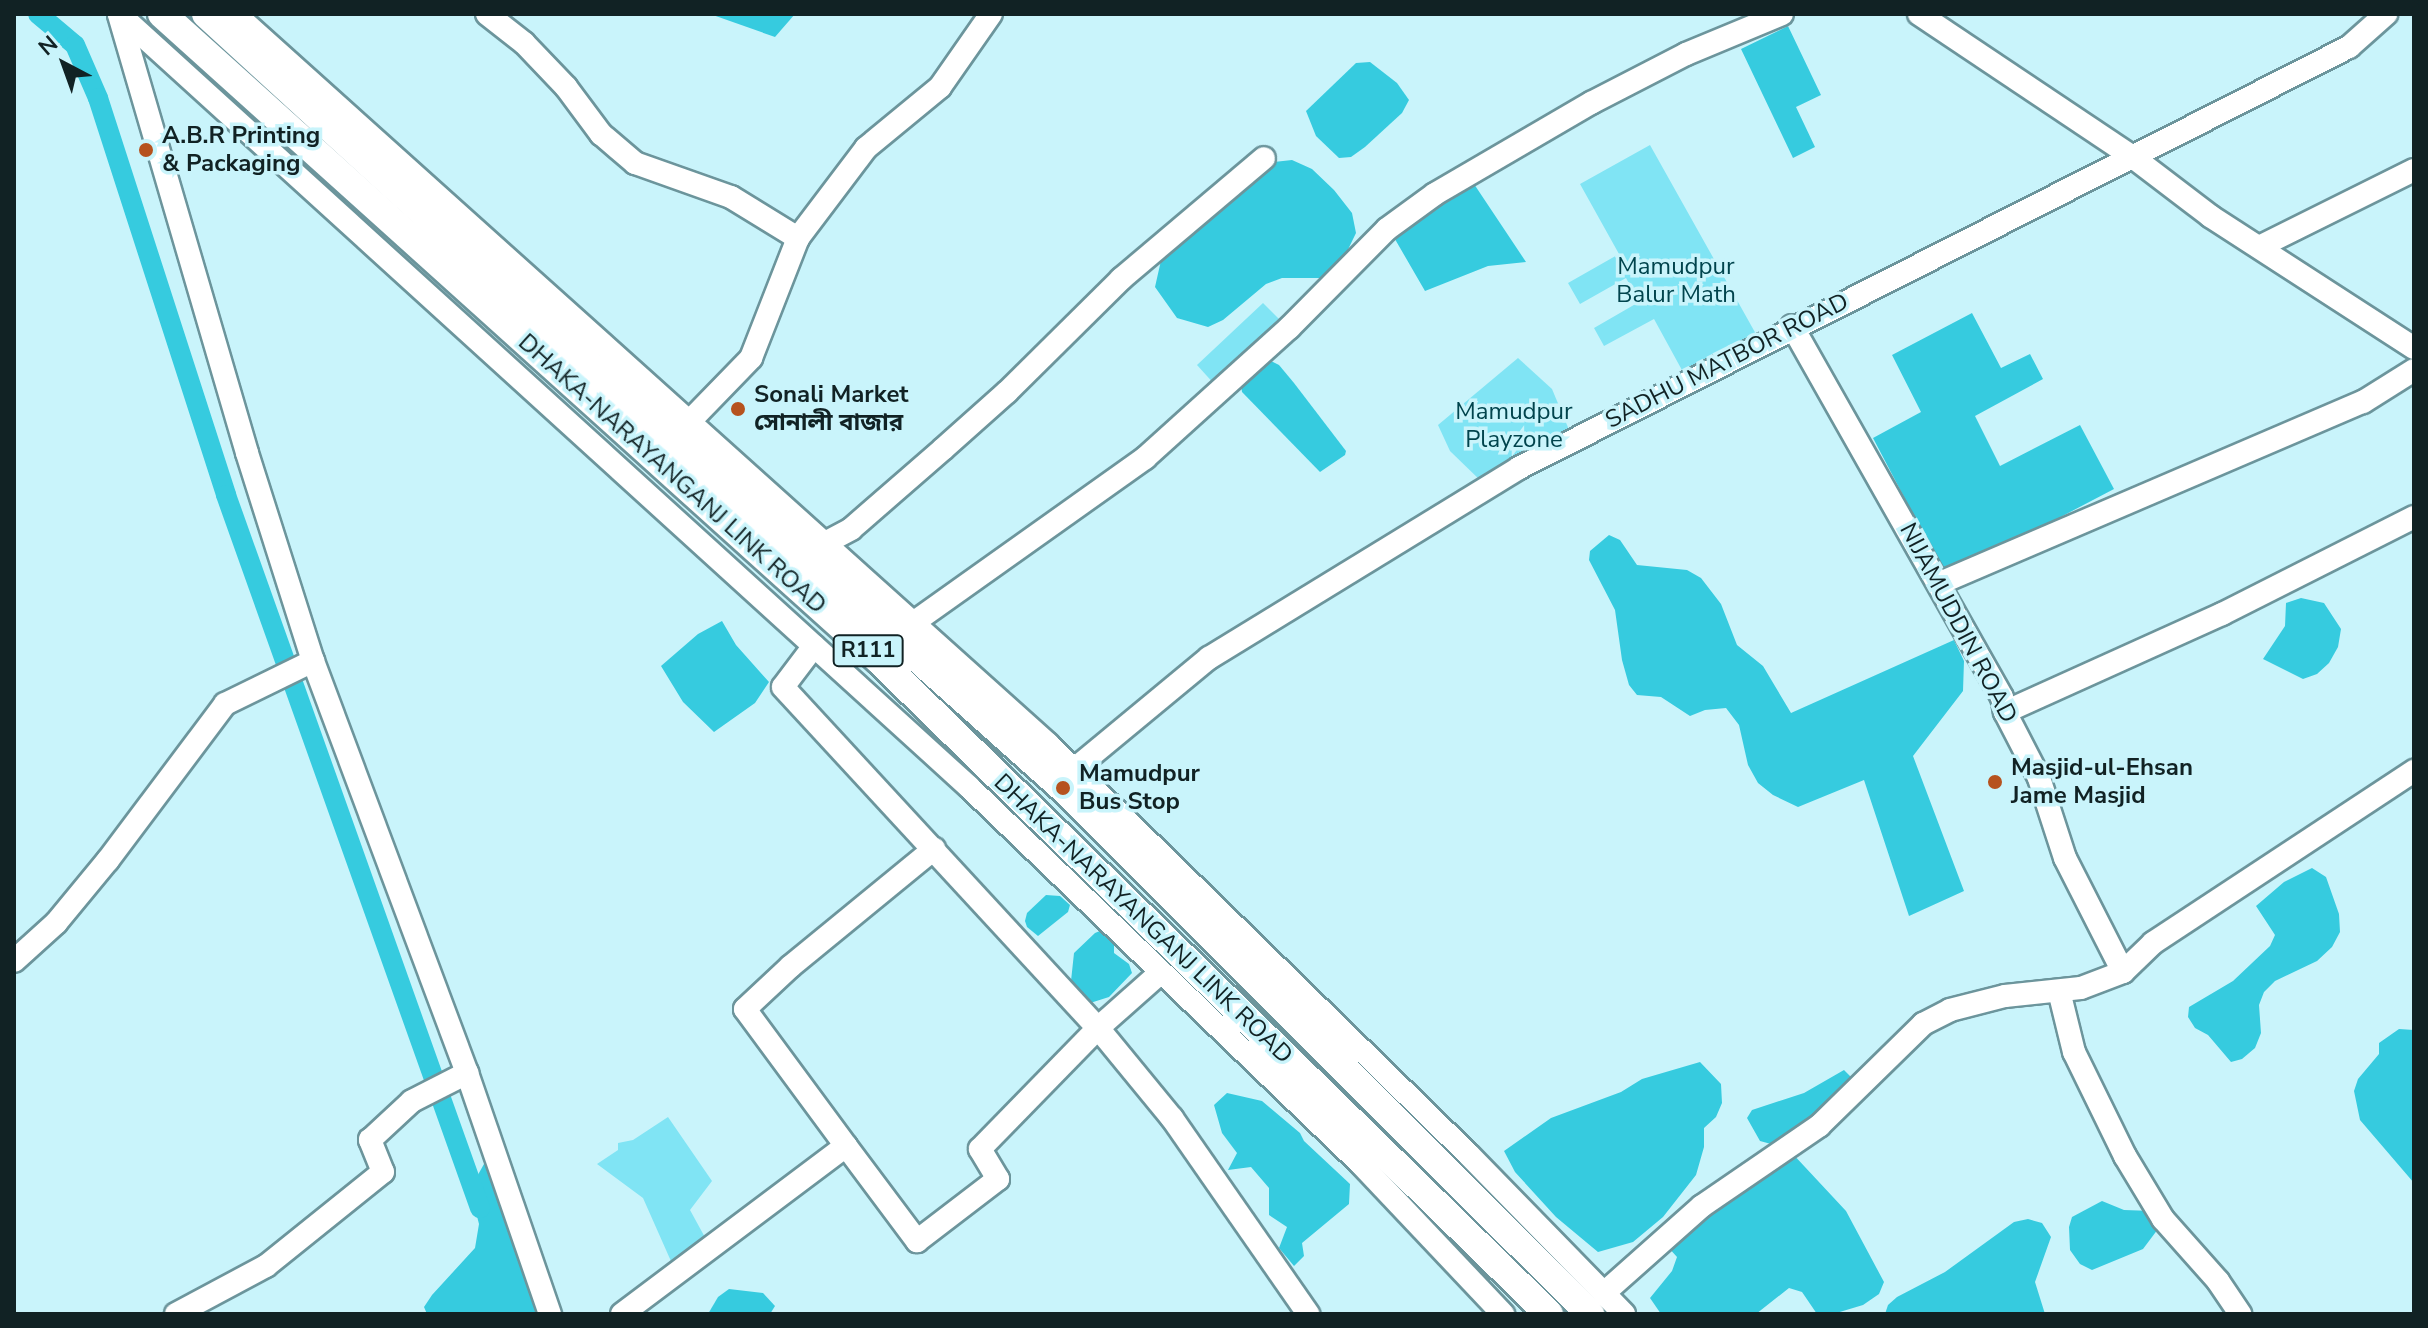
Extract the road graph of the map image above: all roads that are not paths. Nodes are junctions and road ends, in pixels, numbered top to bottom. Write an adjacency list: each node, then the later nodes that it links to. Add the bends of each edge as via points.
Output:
1 (119, 14): 24 (street); 25 (street)
2 (162, 14): 30 (main road, DHAKA-NARAYANGANJ LINK ROAD / R111, via 879,660)
3 (206, 14): 10 (main road, DHAKA-NARAYANGANJ LINK ROAD / R111)
4 (235, 14): 10 (street)
5 (487, 14): 14 (street, via 524,43 601,134 635,163 731,197)
6 (991, 14): 14 (street, via 940,87 866,148)
7 (1782, 14): 23 (street, via 1686,54 1591,103 1435,194 1387,229 1289,328 1145,458)
8 (1919, 14): 12 (street)
9 (2386, 14): 12 (street, SADHU MATBOR ROAD, via 2349,47)
10 (329, 112): 19 (street); 28 (main road, DHAKA-NARAYANGANJ LINK ROAD / R111, via 617,389)
11 (1264, 158): 21 (street, via 1121,279 943,449 851,529)
12 (2134, 158): 15 (street, via 2210,216); 16 (street, SADHU MATBOR ROAD)
13 (2414, 170): 15 (street)
14 (798, 238): 19 (street, via 751,358)
15 (2261, 246): 17 (street)
16 (1792, 326): 22 (street, NIJAMUDDIN ROAD); 28 (street, SADHU MATBOR ROAD, via 1519,468 1344,573 1209,658)
17 (2414, 348)
18 (2414, 370): 22 (street, via 2363,402)
19 (690, 421): 21 (street)
20 (2414, 517): 26 (street, via 2222,614)
21 (825, 543): 23 (street)
22 (1940, 583): 26 (street, NIJAMUDDIN ROAD, via 2002,697)
23 (913, 623): 28 (street)
24 (814, 646): 29 (street, via 783,687); 30 (street)
25 (312, 662): 31 (street, via 225,704 80,894); 36 (street)
26 (2005, 712): 33 (street, NIJAMUDDIN ROAD, via 2039,778 2065,858)
27 (2414, 771): 33 (street, via 2153,943)
28 (1066, 776): 38 (main road, DHAKA-NARAYANGANJ LINK ROAD / R111)
29 (934, 849): 35 (street); 37 (street, via 745,1009)
30 (1059, 856): 32 (street); 44 (main road, DHAKA-NARAYANGANJ LINK ROAD / R111, via 1414,1179)
31 (14, 961)
32 (1161, 972): 35 (street); 43 (street, via 1361,1164)
33 (2123, 972): 34 (street)
34 (2059, 991): 38 (street, via 2005,996 1950,1010 1923,1024 1819,1126 1702,1206); 46 (street, via 2074,1052 2125,1156 2163,1219)
35 (1098, 1028): 37 (street, via 980,1149 998,1179 917,1241); 42 (street, via 1172,1118)
36 (466, 1073): 39 (street, via 412,1101 370,1140 383,1172 266,1266); 40 (street)
37 (846, 1146): 41 (street)
38 (1597, 1304): 45 (street)
39 (176, 1314)
40 (550, 1314)
41 (622, 1314)
42 (1308, 1314)
43 (1503, 1314)
44 (1549, 1314)
45 (1624, 1314)
46 (2240, 1314)

